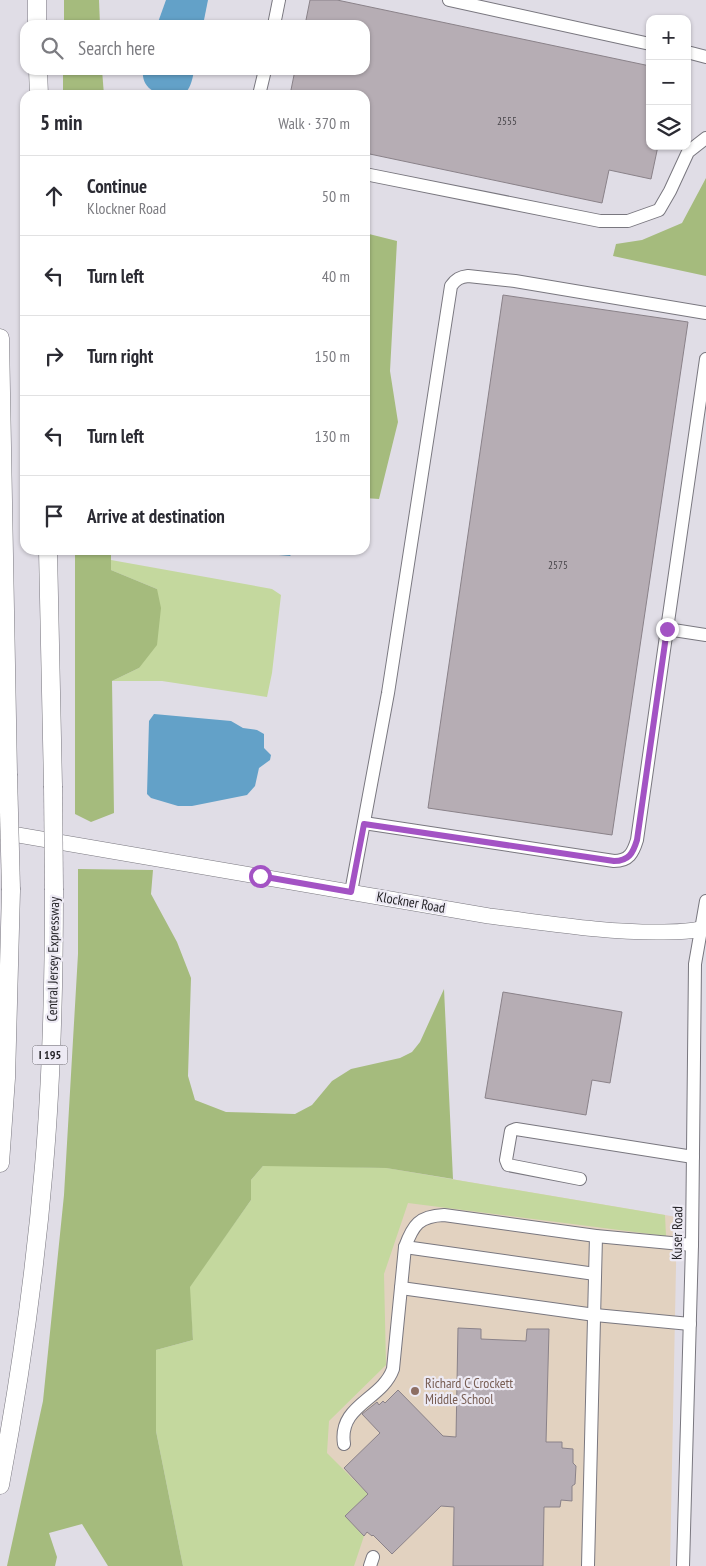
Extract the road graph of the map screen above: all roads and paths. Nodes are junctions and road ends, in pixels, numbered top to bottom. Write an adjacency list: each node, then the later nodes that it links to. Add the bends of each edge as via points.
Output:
1 (37, 0): 4 (highway)
2 (279, 0): 5 (street)
3 (449, 0): 6 (street)
4 (37, 20)
5 (275, 20)
6 (646, 43)
7 (691, 53): 8 (street)
8 (706, 57)
9 (38, 75): 11 (highway)
10 (263, 75): 12 (street)
11 (39, 90)
12 (260, 90)
13 (706, 138): 14 (street, via 688,152 658,210 628,221 600,221)
14 (370, 175)
15 (706, 313): 21 (street, via 468,276 461,277 451,286 388,693)
16 (0, 338): 27 (highway, bridge, via 10,890)
17 (706, 359): 19 (street)
18 (48, 555): 37 (highway, Central Jersey Expressway / I 195, bridge, via 54,890 49,1080 33,1276)
19 (667, 629): 20 (street); 21 (street, via 637,840 629,858 614,861)
20 (706, 635)
21 (364, 824): 23 (street)
22 (0, 832): 23 (main road, Klockner Road)
23 (351, 892): 25 (main road, Klockner Road, via 563,925 644,932)
24 (706, 901): 25 (street, Kuser Road)
25 (704, 928): 26 (street, Kuser Road, via 695,964)
26 (693, 1157): 28 (street, via 516,1129 511,1131 508,1165); 30 (street, Kuser Road)
27 (0, 1162)
28 (580, 1179)
29 (596, 1236): 30 (street); 31 (street, via 444,1215 421,1220 411,1231); 32 (street)
30 (692, 1245): 35 (street, Kuser Road)
31 (405, 1247): 32 (street); 33 (street)
32 (595, 1274): 34 (street)
33 (401, 1288): 34 (street); 36 (street, via 390,1378 348,1418 342,1432)
34 (595, 1315): 35 (street); 38 (street)
35 (690, 1324): 39 (street, Kuser Road)
36 (344, 1444)
37 (0, 1485)
38 (588, 1566)
39 (683, 1566)

